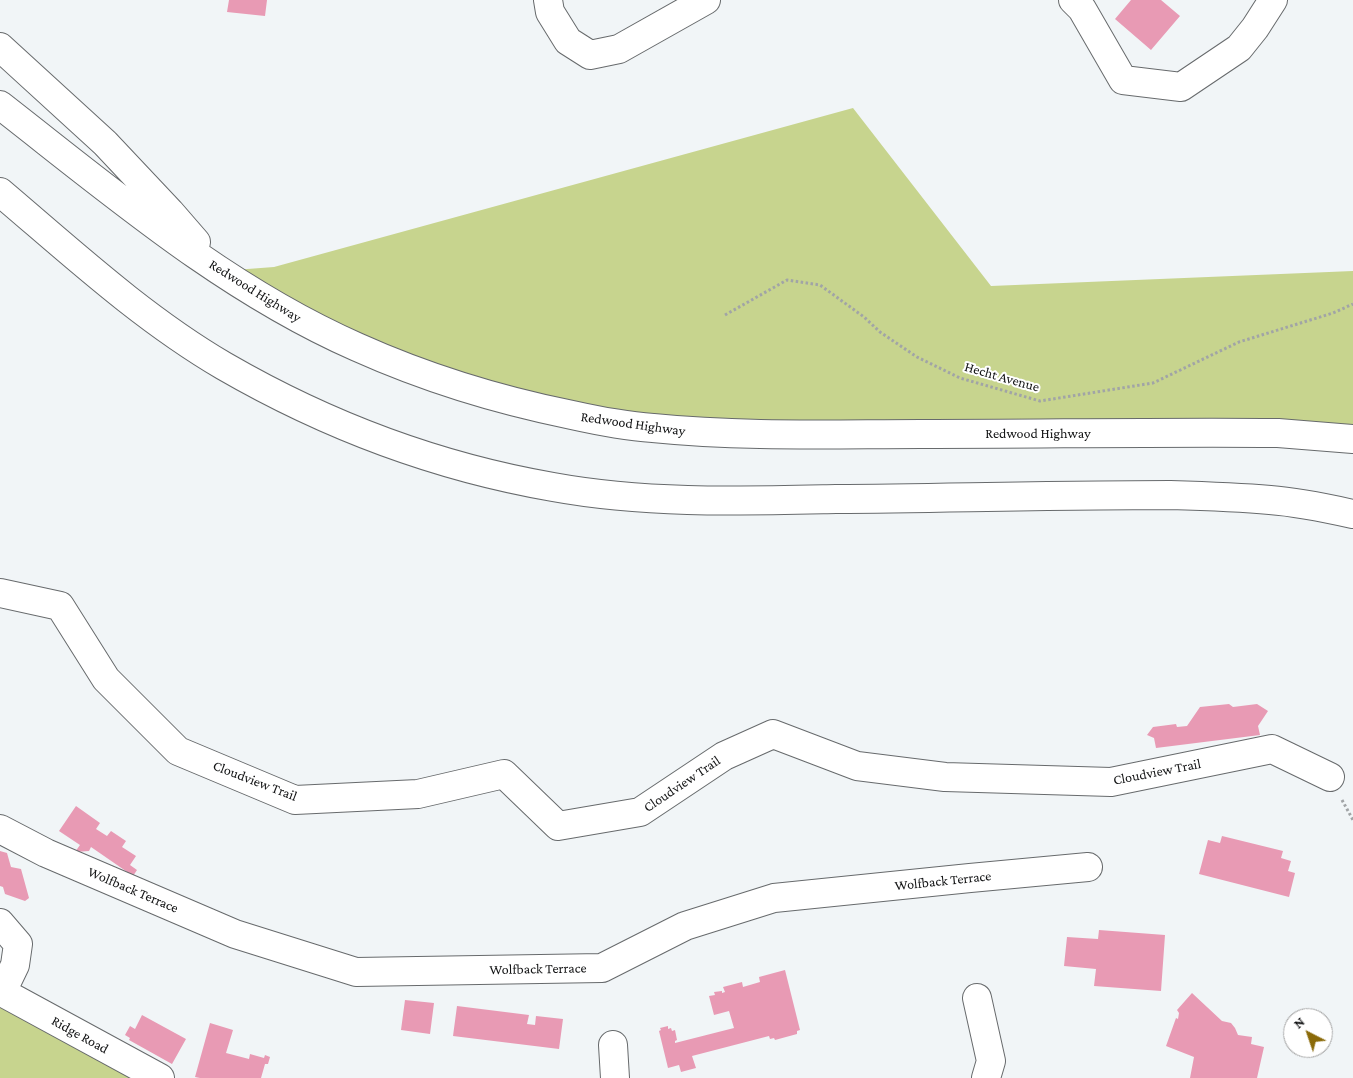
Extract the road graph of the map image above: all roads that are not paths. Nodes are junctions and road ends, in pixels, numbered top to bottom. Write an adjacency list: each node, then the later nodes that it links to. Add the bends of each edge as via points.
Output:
1 (548, 0): 2 (main road, via 550,12 568,41 590,55 619,49)
2 (706, 0)
3 (1073, 0): 4 (main road, via 1082,9 1123,80 1181,87 1239,48)
4 (1273, 0)
5 (0, 47): 8 (main road, via 138,176)
6 (0, 105): 8 (main road, Redwood Highway)
7 (0, 192): 10 (main road, via 136,306 221,364 265,389 312,412 406,449 505,478 555,488 657,499 1221,496 1272,500)
8 (221, 272): 9 (main road, Redwood Highway, via 309,324 402,367 499,398 650,428 752,434 1268,433)
9 (1353, 438)
10 (1353, 514)
11 (0, 593): 12 (main road, Cloudview Trail, via 60,606 106,679 178,750 296,800 418,794 504,774 558,826 640,812 724,756 773,734 857,766 945,776 1111,782 1272,749)
12 (1330, 777)
13 (0, 829): 14 (main road, Wolfback Terrace, via 46,853 235,934 356,972 602,968 685,926 774,898)
14 (1088, 867)
15 (0, 923): 16 (main road, via 18,944 15,966)
16 (1, 992): 19 (main road, Ridge Road)
17 (977, 998): 21 (main road, via 991,1060)
18 (613, 1045): 20 (main road)
19 (160, 1078)
20 (615, 1078)
21 (986, 1078)

